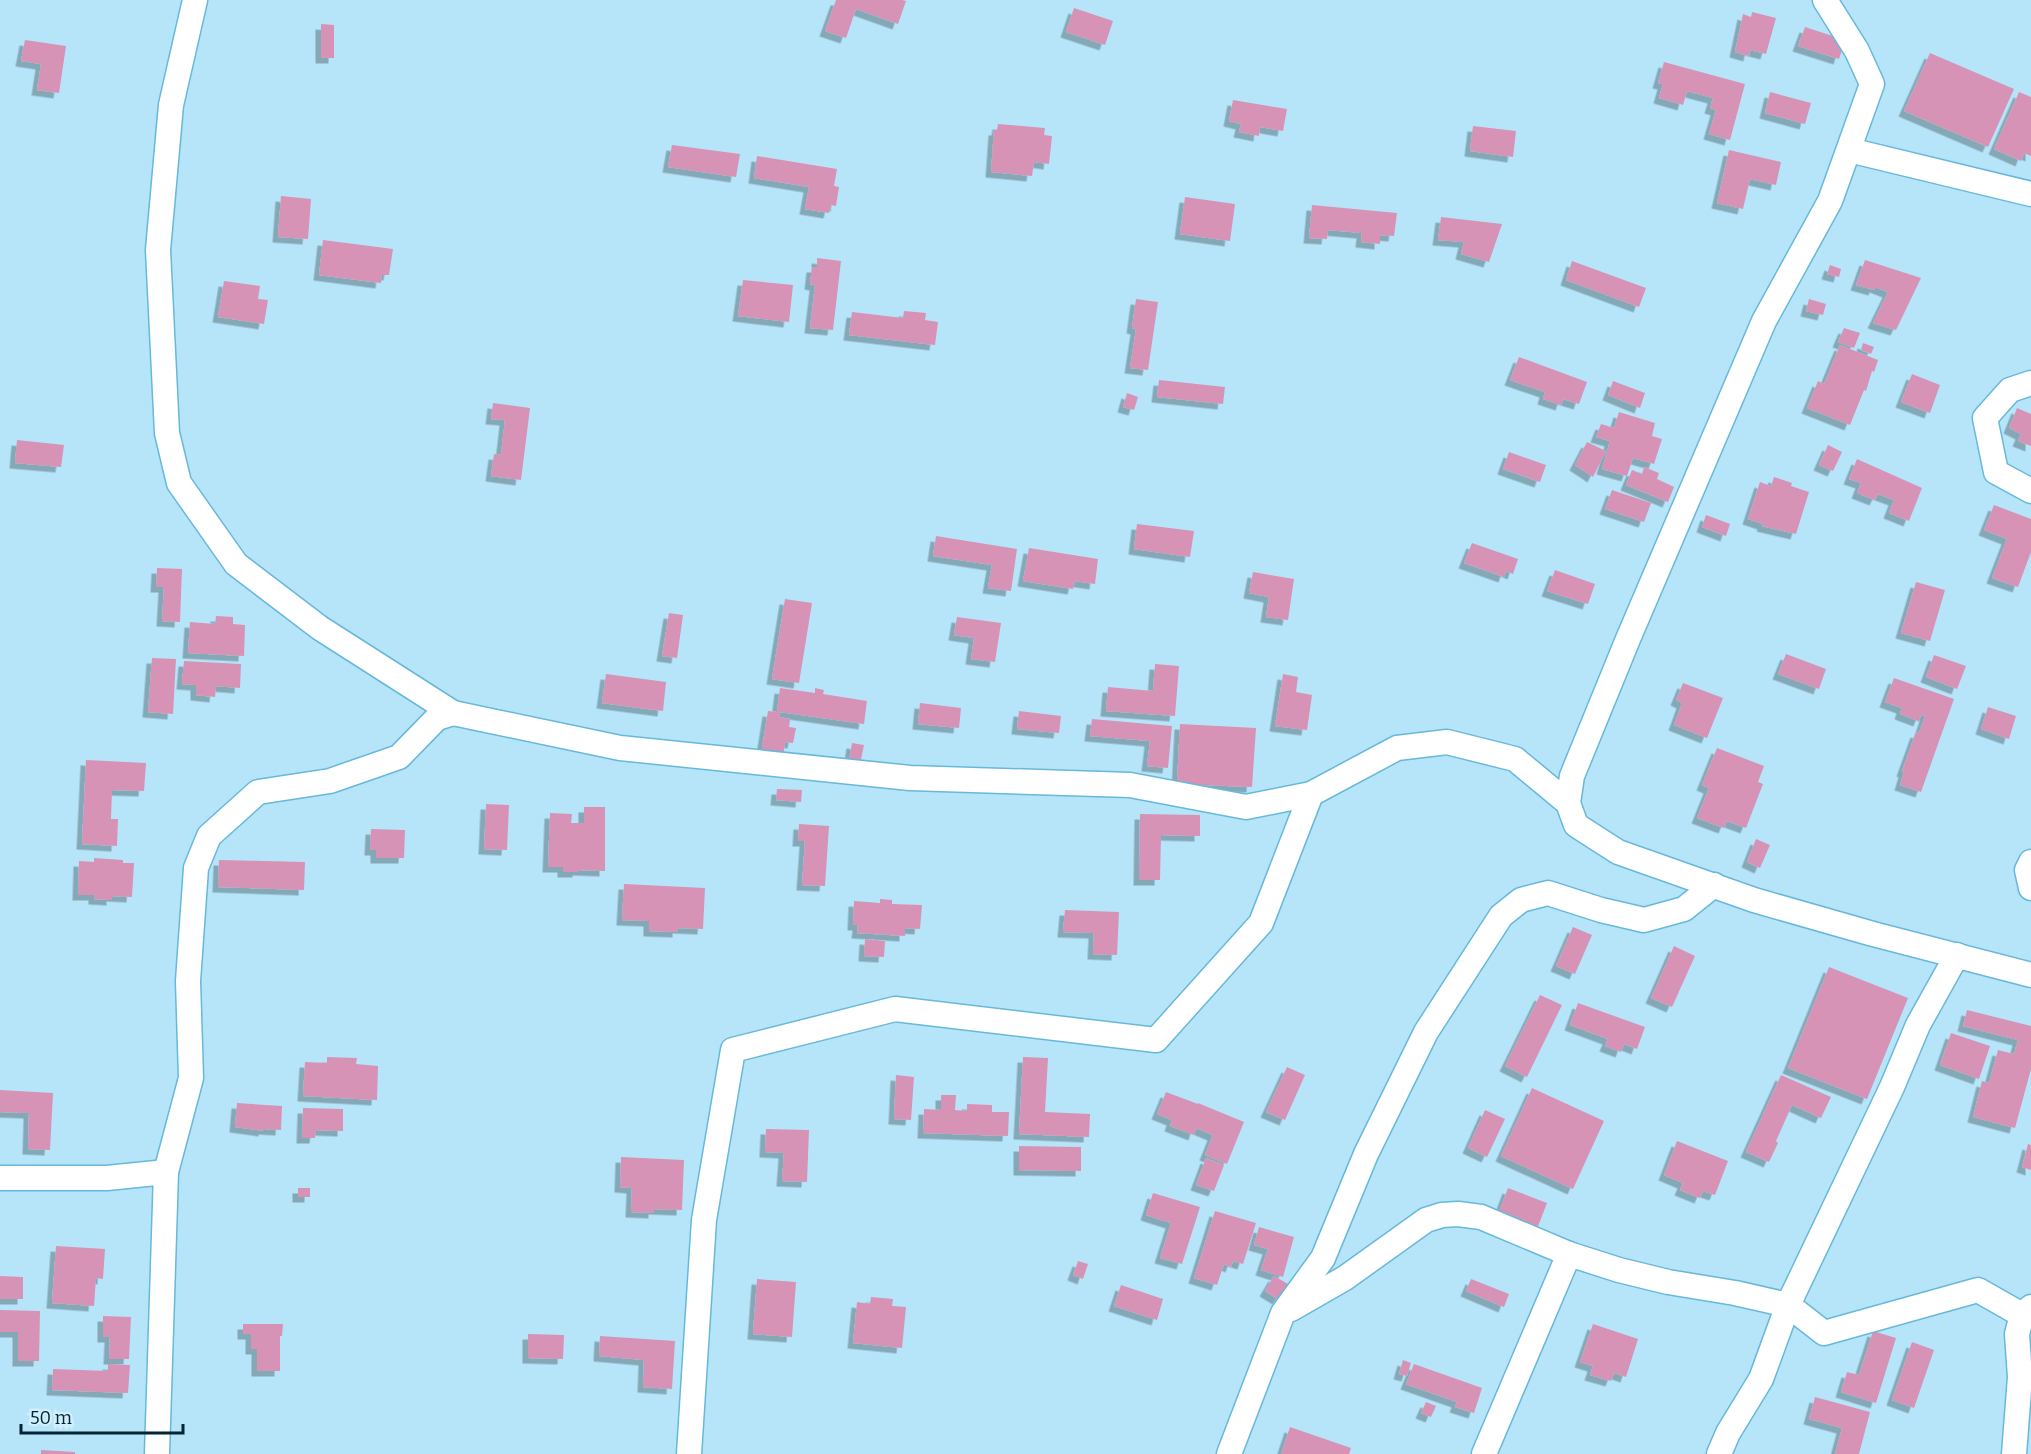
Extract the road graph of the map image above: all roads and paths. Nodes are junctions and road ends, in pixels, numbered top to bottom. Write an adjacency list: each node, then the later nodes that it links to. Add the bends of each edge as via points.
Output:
1 (195, 0): 7 (street, via 171,105 158,250 167,433 179,483 236,564 320,628)
2 (1825, 0): 3 (street, via 1857,51 1872,84)
3 (1849, 150): 4 (street); 9 (street, via 1830,201 1759,332 1619,660 1572,776)
4 (2031, 194)
5 (2031, 383): 6 (street, via 2010,390 1985,418 1996,472)
6 (2031, 491)
7 (453, 713): 8 (street, via 620,748 910,778 1130,785 1246,807); 15 (street, via 437,718 399,757 330,781 258,792 209,836 196,868 188,981 191,1078)
8 (1311, 794): 9 (street, via 1397,748 1447,742 1515,759); 22 (street, via 1261,923 1156,1040 896,1009 733,1050 704,1220)
9 (1568, 802): 11 (street, via 1576,825 1618,852)
10 (2031, 862): 12 (street, via 2027,870)
11 (1714, 885): 13 (street, via 1754,900); 20 (street, via 1684,909 1644,920 1548,893 1521,900 1501,916 1426,1032 1366,1154 1323,1258)
12 (2031, 888)
13 (1958, 955): 14 (street); 18 (street, via 1918,1025)
14 (2031, 975)
15 (166, 1172): 16 (street, via 107,1178); 21 (street)
16 (0, 1178)
17 (1569, 1254): 18 (street, via 1668,1282); 20 (street, via 1481,1217 1442,1215 1426,1220 1346,1278); 24 (street)
18 (1788, 1305): 19 (street, via 1824,1333 1978,1290); 25 (street, via 1761,1379)
19 (2027, 1311): 26 (street, via 2017,1334 2020,1377)
20 (1283, 1313): 23 (street)
21 (158, 1454)
22 (689, 1454)
23 (1229, 1454)
24 (1484, 1454)
25 (1719, 1454)
26 (2014, 1454)

